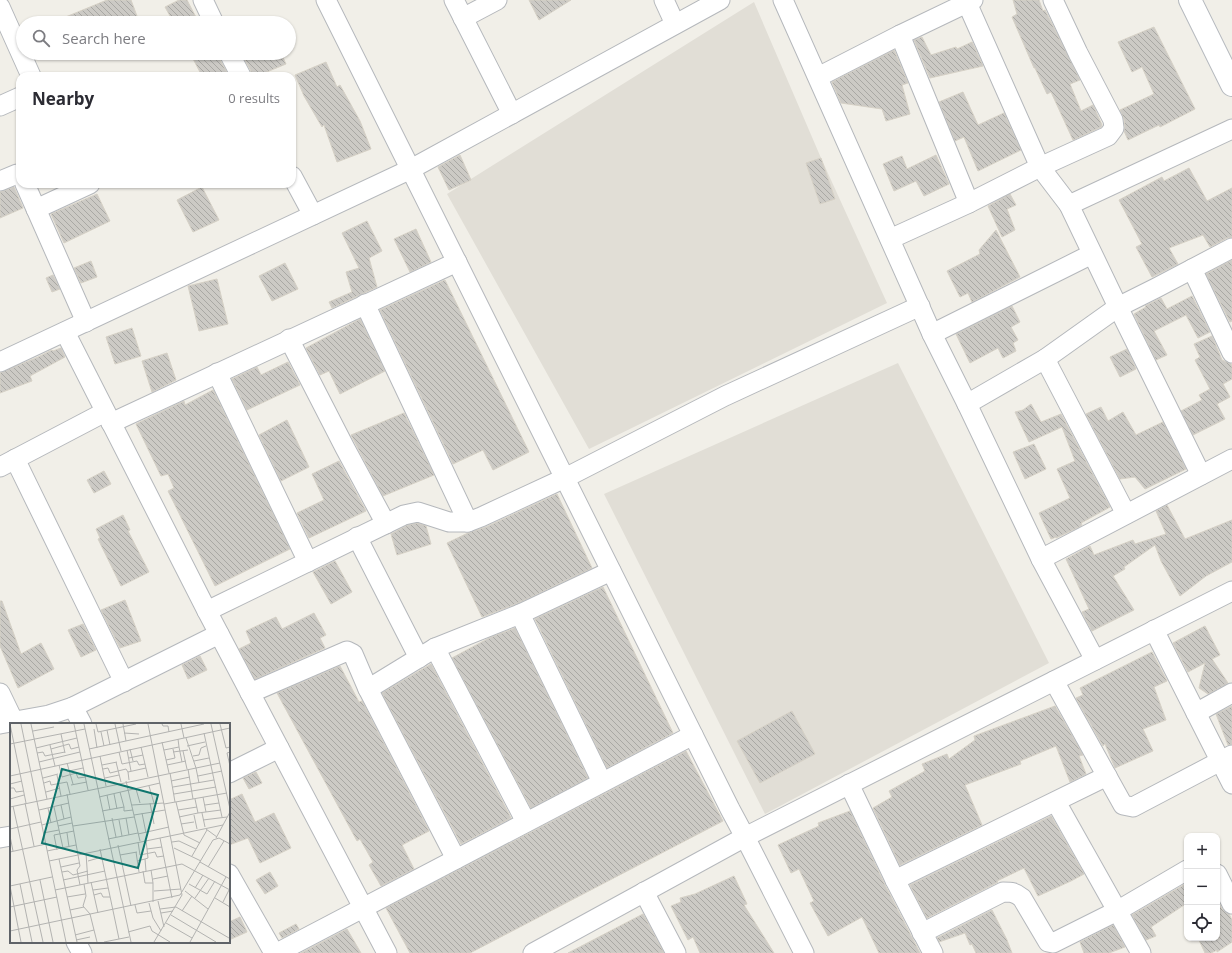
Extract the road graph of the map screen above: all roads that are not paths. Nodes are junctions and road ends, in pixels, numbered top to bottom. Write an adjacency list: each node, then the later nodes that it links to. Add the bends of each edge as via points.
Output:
1 (203, 0): 12 (street)
2 (326, 0): 28 (street)
3 (454, 0): 13 (street)
4 (497, 0): 13 (street)
5 (664, 0): 14 (street)
6 (720, 0): 14 (street)
7 (783, 0): 21 (street)
8 (1053, 0): 27 (street, via 1113,120 1114,128 1108,136)
9 (1190, 0): 22 (street)
10 (970, 2): 15 (street); 27 (street)
11 (1, 12): 16 (street)
12 (211, 16)
13 (463, 18): 25 (street)
14 (676, 24): 25 (street)
15 (900, 35): 21 (street); 34 (street)
16 (16, 44)
17 (24, 60): 19 (street)
18 (233, 60): 20 (street)
19 (29, 72)
20 (239, 72)
21 (818, 77): 38 (street)
22 (1232, 85)
23 (16, 99): 24 (street)
24 (0, 106)
25 (512, 114): 28 (street)
26 (1232, 129): 35 (street)
27 (1040, 167): 34 (street); 35 (street)
28 (410, 170): 37 (street); 41 (street)
29 (16, 174): 30 (street)
30 (0, 181)
31 (296, 183): 37 (street)
32 (27, 188): 36 (street)
33 (78, 188): 36 (street)
34 (969, 203): 38 (street)
35 (1069, 205): 40 (street)
36 (36, 209): 46 (street)
37 (313, 215): 46 (street)
38 (890, 239): 44 (street)
39 (1232, 248): 42 (street)
40 (1092, 254): 45 (street); 48 (street)
41 (457, 262): 43 (street); 59 (street)
42 (1192, 269): 45 (street); 50 (street)
43 (366, 304): 49 (street); 61 (street)
44 (920, 306): 48 (street); 59 (street, via 726,396)
45 (1118, 307): 51 (street); 58 (street)
46 (86, 322): 47 (street)
47 (64, 332): 52 (street); 55 (street)
48 (932, 334): 54 (street)
49 (289, 340): 53 (street); 62 (street)
50 (1232, 353)
51 (1045, 359): 54 (street); 60 (street)
52 (0, 362)
53 (217, 373): 55 (street); 65 (street)
54 (967, 404): 64 (street)
55 (108, 417): 57 (street); 68 (street)
56 (1232, 459): 58 (street)
57 (7, 463): 76 (street)
58 (1201, 475): 60 (street)
59 (565, 478): 61 (street); 66 (street)
60 (1126, 514): 64 (street)
61 (468, 522): 62 (street, via 449,522 418,512 404,515)
62 (386, 524): 63 (street)
63 (358, 538): 65 (street); 73 (street)
64 (1041, 559): 74 (street)
65 (308, 562): 68 (street)
66 (611, 571): 69 (street); 85 (street)
67 (1232, 591): 70 (street)
68 (207, 611): 71 (street)
69 (520, 614): 72 (street); 90 (street)
70 (1154, 630): 74 (street); 82 (street)
71 (219, 634): 76 (street); 79 (street)
72 (435, 648): 73 (street); 94 (street)
73 (419, 658): 77 (street)
74 (1095, 660): 75 (street)
75 (1054, 681): 89 (street); 91 (street)
76 (124, 682): 81 (street)
77 (368, 689): 79 (street, via 353,654 347,651); 98 (street)
78 (0, 692): 83 (street)
79 (250, 692): 86 (street)
80 (1232, 694): 82 (street)
81 (73, 708): 83 (street); 84 (street)
82 (1196, 713): 87 (street)
83 (10, 723)
84 (81, 723)
85 (693, 735): 90 (street); 96 (street)
86 (279, 748): 88 (street); 105 (street)
87 (1226, 758): 89 (street, via 1132,807 1123,804); 92 (street)
88 (230, 772)
89 (1107, 776): 93 (street)
90 (602, 782): 94 (street)
91 (849, 784): 96 (street); 102 (street)
92 (1232, 784)
93 (1056, 802): 102 (street); 106 (street)
94 (526, 822): 98 (street)
95 (10, 836): 97 (street)
96 (745, 837): 103 (street); 114 (street)
97 (0, 838)
98 (456, 859): 105 (street)
99 (1184, 872): 106 (street)
100 (230, 876): 110 (street)
101 (1220, 879): 104 (street)
102 (895, 880): 107 (street)
103 (644, 892): 112 (street); 113 (street)
104 (1231, 898)
105 (362, 907): 110 (street); 111 (street)
106 (1117, 911): 107 (street, via 1053,943 1048,942 1022,898 1016,893 1003,892); 116 (street)
107 (922, 933): 115 (street)
108 (77, 943): 109 (street)
109 (82, 953)
110 (276, 953)
111 (387, 953)
112 (533, 953)
113 (676, 953)
114 (804, 953)
115 (933, 953)
116 (1140, 953)

